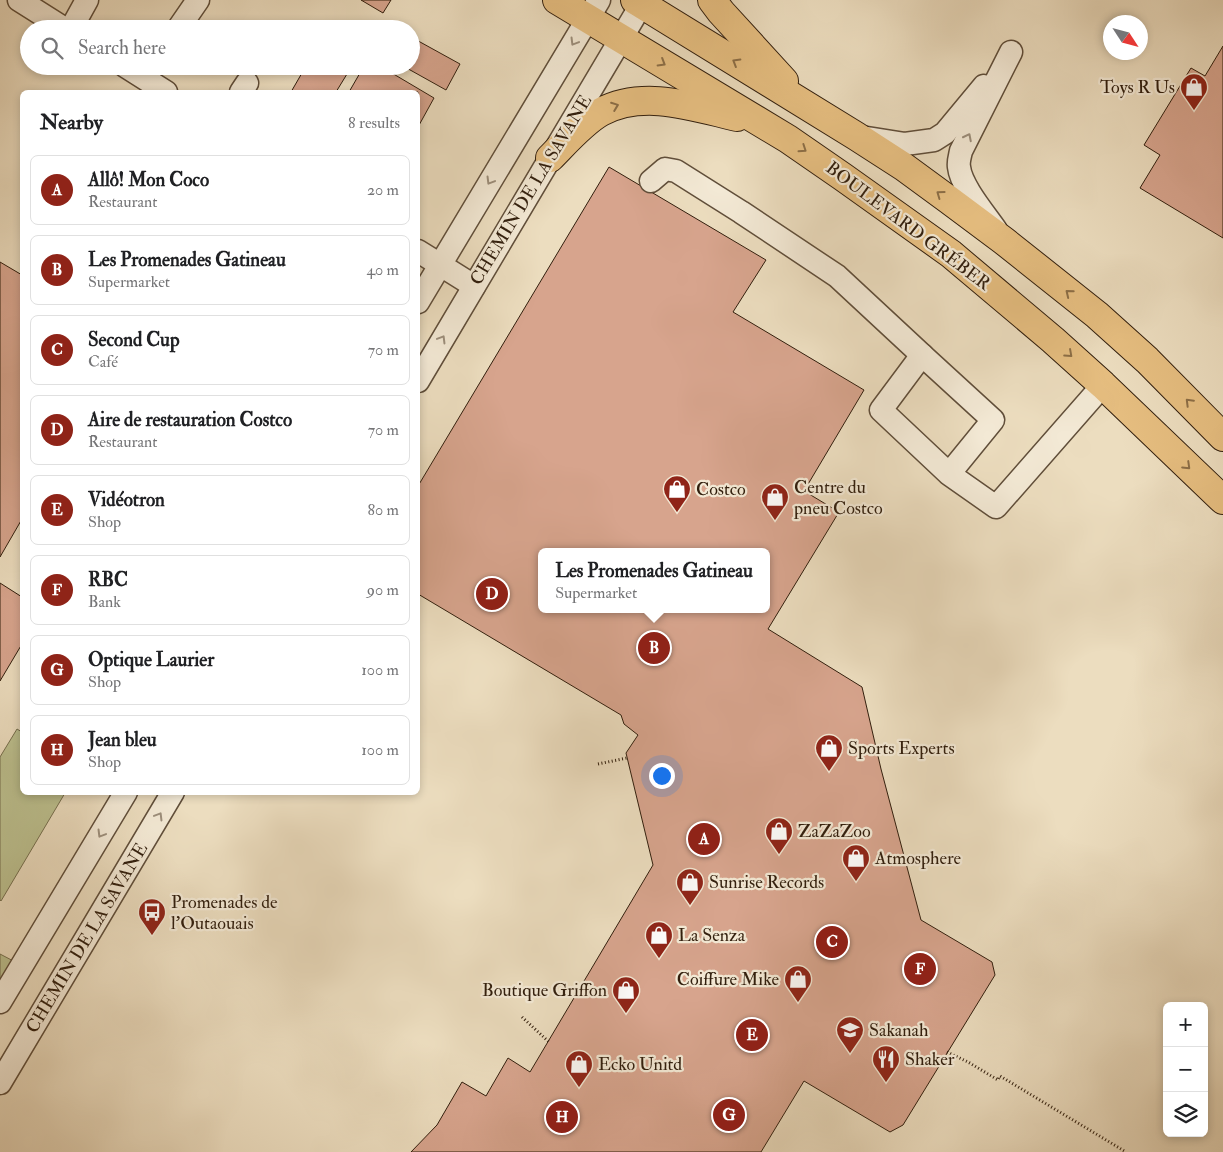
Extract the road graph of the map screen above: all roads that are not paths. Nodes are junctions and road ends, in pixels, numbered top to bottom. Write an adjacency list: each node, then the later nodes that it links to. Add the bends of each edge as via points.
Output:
1 (19, 0): 8 (street)
2 (87, 0): 9 (street)
3 (198, 0): 10 (street)
4 (557, 0): 7 (main road, BOULEVARD GRÉBER)
5 (712, 0): 14 (main road)
6 (640, 1): 11 (street, CHEMIN DE LA SAVANE); 14 (main road, one-way to 6)
7 (593, 9): 11 (main road, BOULEVARD GRÉBER); 21 (street, one-way to 21)
8 (51, 20)
9 (76, 20)
10 (184, 20)
11 (621, 38): 15 (main road, BOULEVARD GRÉBER, one-way to 15); 17 (street, CHEMIN DE LA SAVANE)
12 (139, 75): 13 (street)
13 (163, 90)
14 (808, 106): 16 (main road)
15 (762, 124): 17 (main road, one-way to 15, via 586,123 622,103 641,100 682,104); 26 (main road, BOULEVARD GRÉBER, one-way to 26, via 951,254)
16 (856, 136): 19 (main road, one-way to 16); 19 (street, one-way to 16, via 963,182 959,168 961,151 1011,52 945,133 934,140 904,144)
17 (550, 158): 22 (street, CHEMIN DE LA SAVANE)
18 (651, 181): 24 (street, via 665,169 676,171 741,212 837,276)
19 (1004, 241): 27 (main road, one-way to 19, via 1097,315)
20 (420, 252): 21 (street)
21 (439, 265): 22 (street); 23 (street)
22 (474, 286): 25 (street, CHEMIN DE LA SAVANE, one-way to 22)
23 (420, 298)
24 (922, 355): 28 (street, via 881,410); 28 (street, via 993,420)
25 (420, 378)
26 (1104, 386): 28 (street, via 996,507); 29 (main road, BOULEVARD GRÉBER, one-way to 29)
27 (1223, 437)
28 (949, 474)
29 (1223, 500)
30 (124, 795): 32 (street, one-way to 32)
31 (171, 795): 33 (street, CHEMIN DE LA SAVANE, one-way to 31)
32 (0, 1002)
33 (0, 1083)

